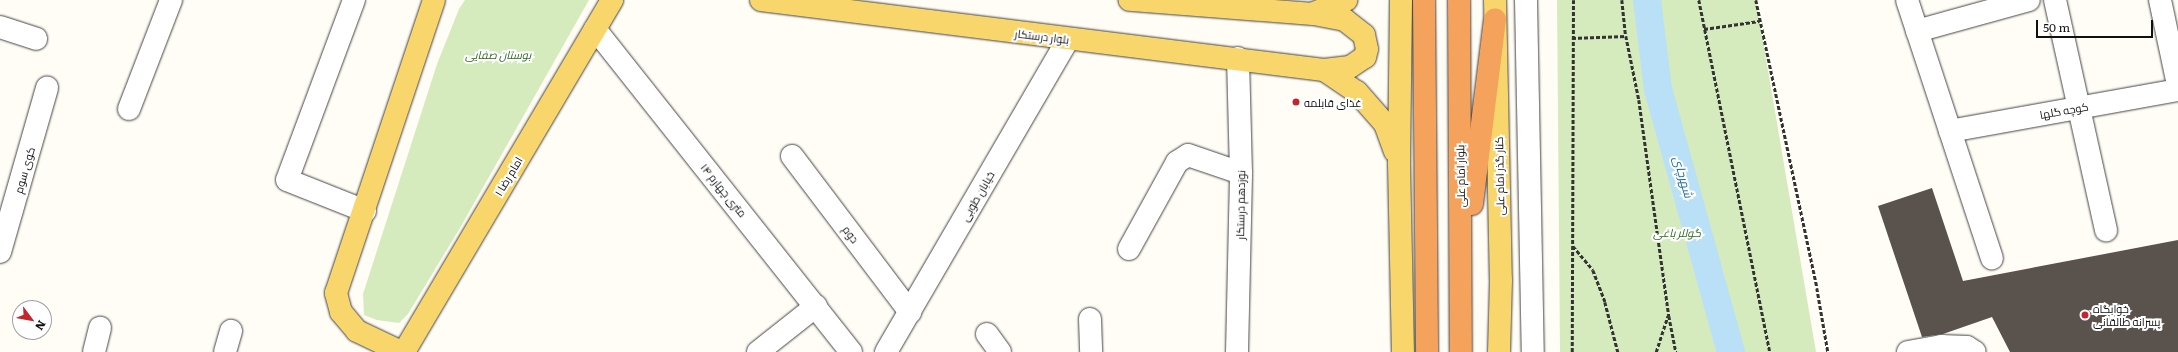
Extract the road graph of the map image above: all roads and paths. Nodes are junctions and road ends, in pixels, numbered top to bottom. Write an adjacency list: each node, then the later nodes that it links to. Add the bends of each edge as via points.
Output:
1 (171, 0): 36 (street)
2 (354, 0): 42 (street, via 287,180)
3 (434, 0): 42 (main road)
4 (612, 0): 24 (main road, امام رضا ۱)
5 (761, 0): 30 (main road, بلوار درستکار)
6 (1130, 0): 21 (main road)
7 (1347, 0): 21 (main road)
8 (1401, 0): 40 (main road)
9 (1424, 0): 67 (highway)
10 (1459, 0): 48 (highway, بلوار امام علی)
11 (1526, 0): 70 (street)
12 (1573, 0): 28 (path)
13 (1622, 0): 27 (path)
14 (1700, 0): 25 (path)
15 (1756, 0): 22 (path)
16 (1907, 0): 26 (street)
17 (2029, 0): 26 (street)
18 (2055, 0): 37 (street)
19 (2160, 0): 33 (street)
20 (1495, 10): 48 (highway); 69 (main road, کنار گذر امام علی, via 1501,280)
21 (1312, 14): 32 (main road, via 1345,20 1364,35 1367,49 1365,56 1350,67)
22 (1759, 21): 25 (path); 76 (path, via 1817,288)
23 (0, 27): 29 (street)
24 (595, 29): 49 (street, ۱۴ متری چهارم); 59 (main road, امام رضا ۱)
25 (1704, 29): 75 (path)
26 (1917, 31): 38 (street)
27 (1626, 36): 28 (path); 51 (path, via 1639,100)
28 (1572, 38): 44 (path)
29 (36, 39)
30 (1068, 39): 31 (main road, بلوار درستکار); 50 (street, خیابان طوبی)
31 (1238, 58): 32 (main road, بلوار درستکار); 41 (street, نوزدهم درستکار)
32 (1324, 70): 40 (main road, via 1357,92 1385,124)
33 (2178, 84)
34 (47, 88): 46 (street, کوی سوم)
35 (2178, 90): 37 (street, کوچه گلها)
36 (129, 108)
37 (2079, 108): 38 (street, کوچه گلها); 43 (street)
38 (1950, 131): 47 (street)
39 (792, 156): 50 (street, دوم)
40 (1399, 163): 66 (main road)
41 (1241, 173): 45 (street, via 1188,155 1176,162); 65 (street, نوزدهم درستکار)
42 (365, 211): 58 (main road, via 336,293 341,312 357,331)
43 (2106, 230)
44 (1573, 246): 71 (path); 72 (path, via 1593,270 1605,302)
45 (1129, 249)
46 (0, 252)
47 (1992, 258)
48 (1462, 291): 68 (highway, بلوار امام علی)
49 (816, 306): 60 (street); 61 (street, ۱۴ متری چهارم)
50 (910, 312): 62 (street, خیابان طوبی)
51 (1669, 316): 73 (path); 74 (path)
52 (1090, 319): 64 (street)
53 (100, 328): 56 (street)
54 (231, 331): 57 (street)
55 (987, 334): 63 (street)
56 (94, 352)
57 (225, 352)
58 (401, 352)
59 (404, 352)
60 (758, 352)
61 (852, 352)
62 (886, 352)
63 (1000, 352)
64 (1090, 352)
65 (1237, 352)
66 (1403, 352)
67 (1427, 352)
68 (1461, 352)
69 (1500, 352)
70 (1533, 352)
71 (1572, 352)
72 (1618, 352)
73 (1656, 352)
74 (1676, 352)
75 (1770, 352)
76 (1828, 352)
77 (1908, 352): 78 (street, via 1941,346 1967,347)
78 (1975, 352)

